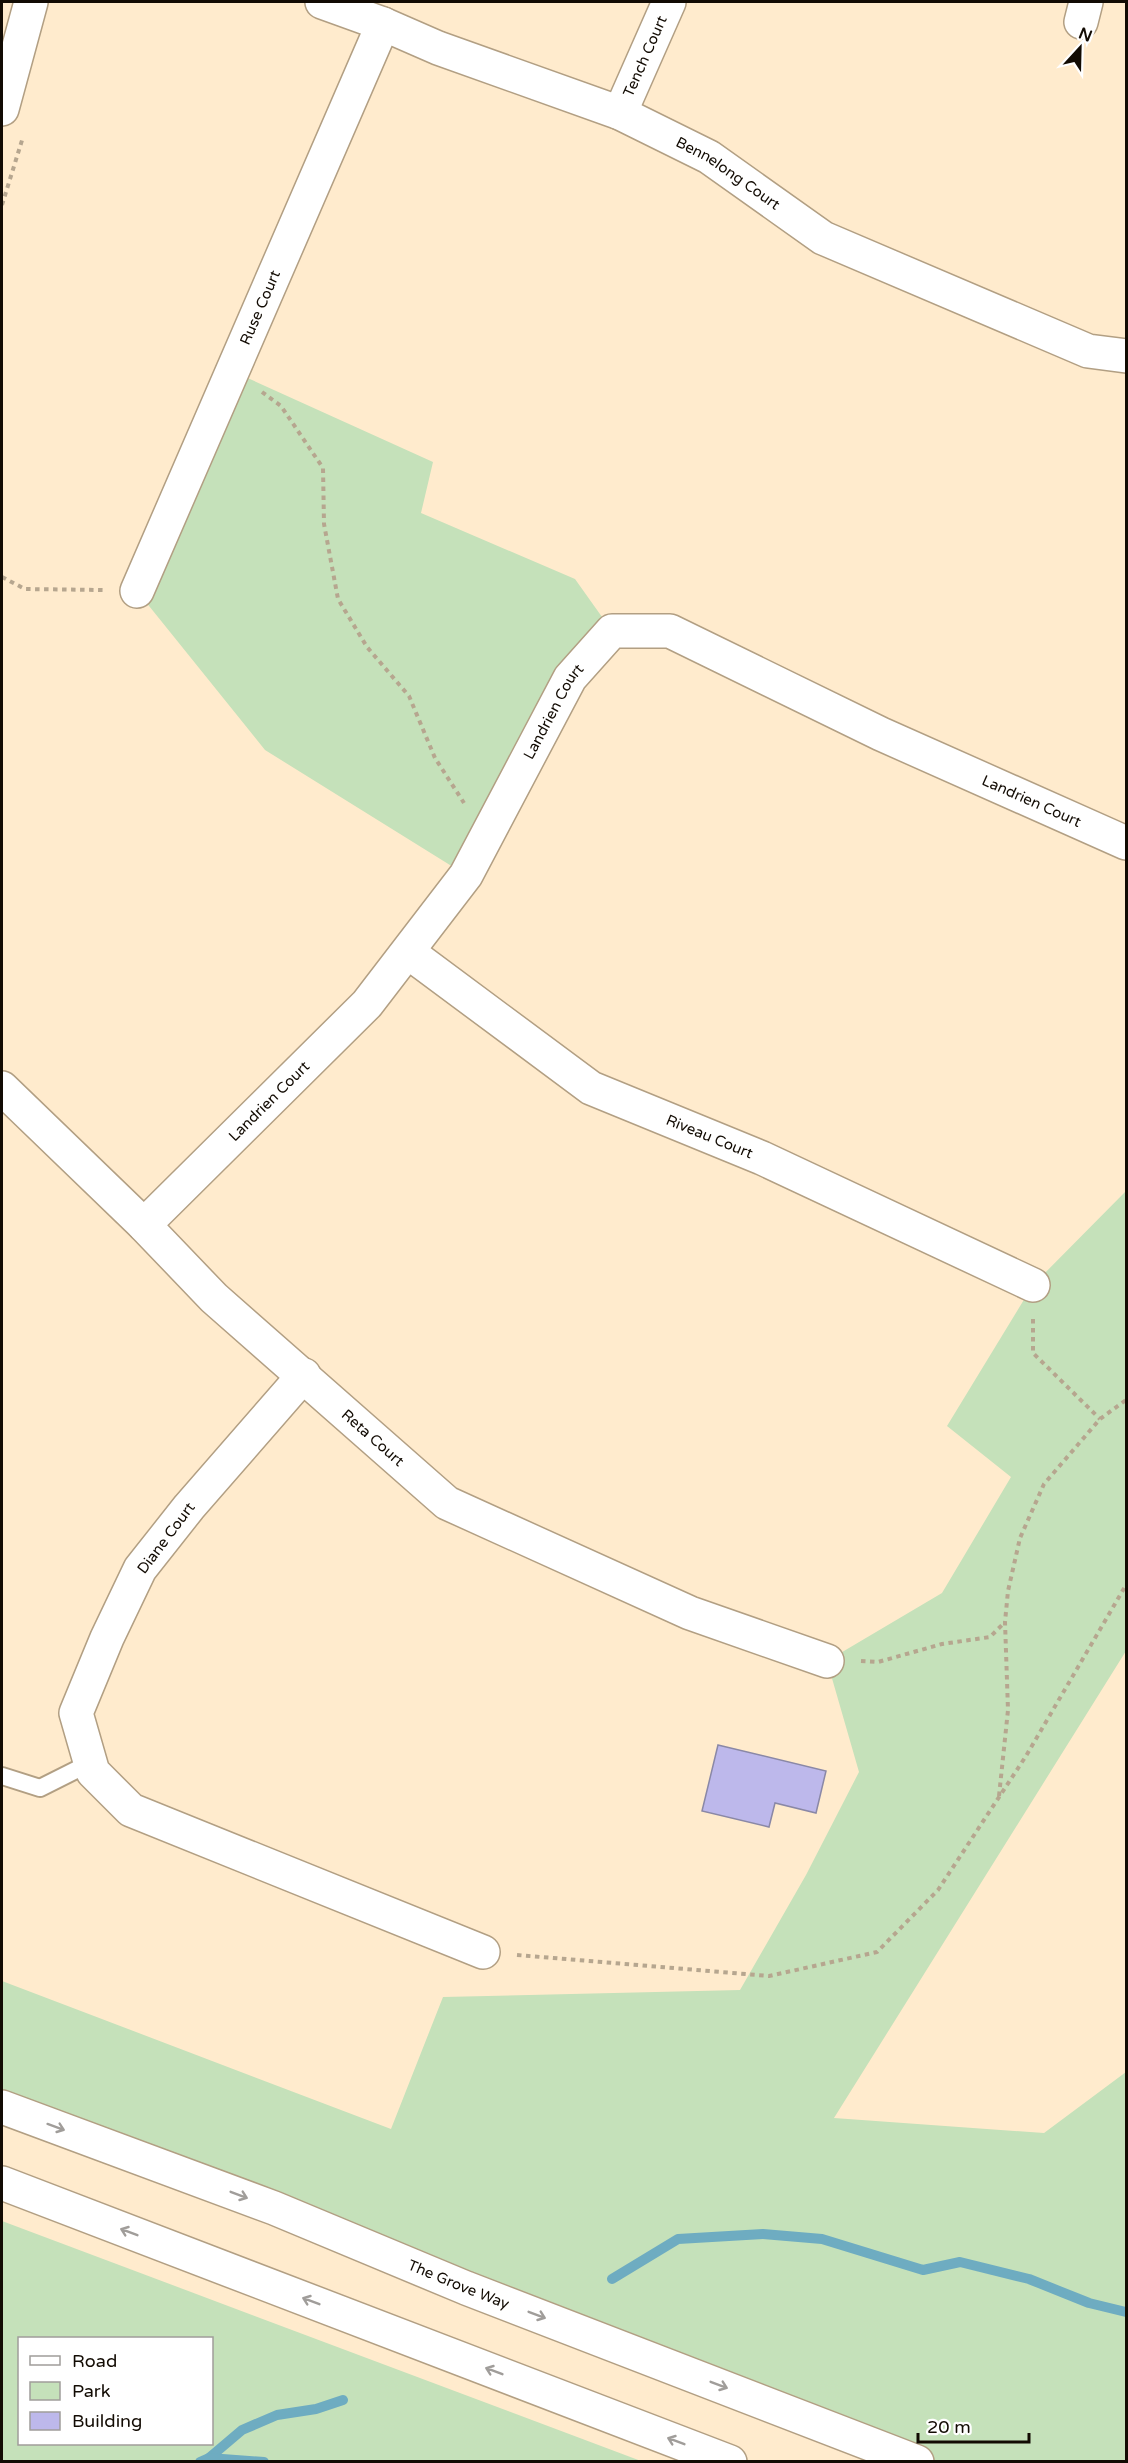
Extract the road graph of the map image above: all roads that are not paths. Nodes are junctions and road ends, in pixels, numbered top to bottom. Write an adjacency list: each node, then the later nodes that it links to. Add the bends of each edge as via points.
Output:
1 (31, 2): 5 (street)
2 (322, 2): 4 (street, Bennelong Court)
3 (669, 2): 6 (street, Tench Court)
4 (383, 24): 6 (street, Bennelong Court, via 438,48); 8 (street, Ruse Court)
5 (2, 109)
6 (620, 113): 7 (street, Bennelong Court, via 710,157 823,238 1088,351)
7 (1126, 356)
8 (137, 591)
9 (1126, 843): 10 (street, Landrien Court, via 881,734 670,631 612,631 570,678 466,875)
10 (408, 952): 12 (street, Landrien Court, via 367,1004); 13 (street, Riveau Court, via 591,1089 762,1158)
11 (2, 1088): 12 (street, Reta Court)
12 (144, 1225): 14 (street, Reta Court, via 214,1298)
13 (1033, 1285)
14 (304, 1375): 15 (street, Reta Court, via 447,1503 690,1613); 16 (street, Diane Court, via 140,1569 106,1638 76,1713)
15 (827, 1661)
16 (90, 1763): 17 (lane, via 40,1788); 18 (street, Diane Court, via 93,1772 131,1810)
17 (2, 1776)
18 (483, 1953)
19 (2, 2107): 22 (street, The Grove Way, one-way to 22, via 274,2208 466,2288)
20 (2, 2183): 21 (street, one-way to 20)
21 (730, 2462)
22 (917, 2462)

